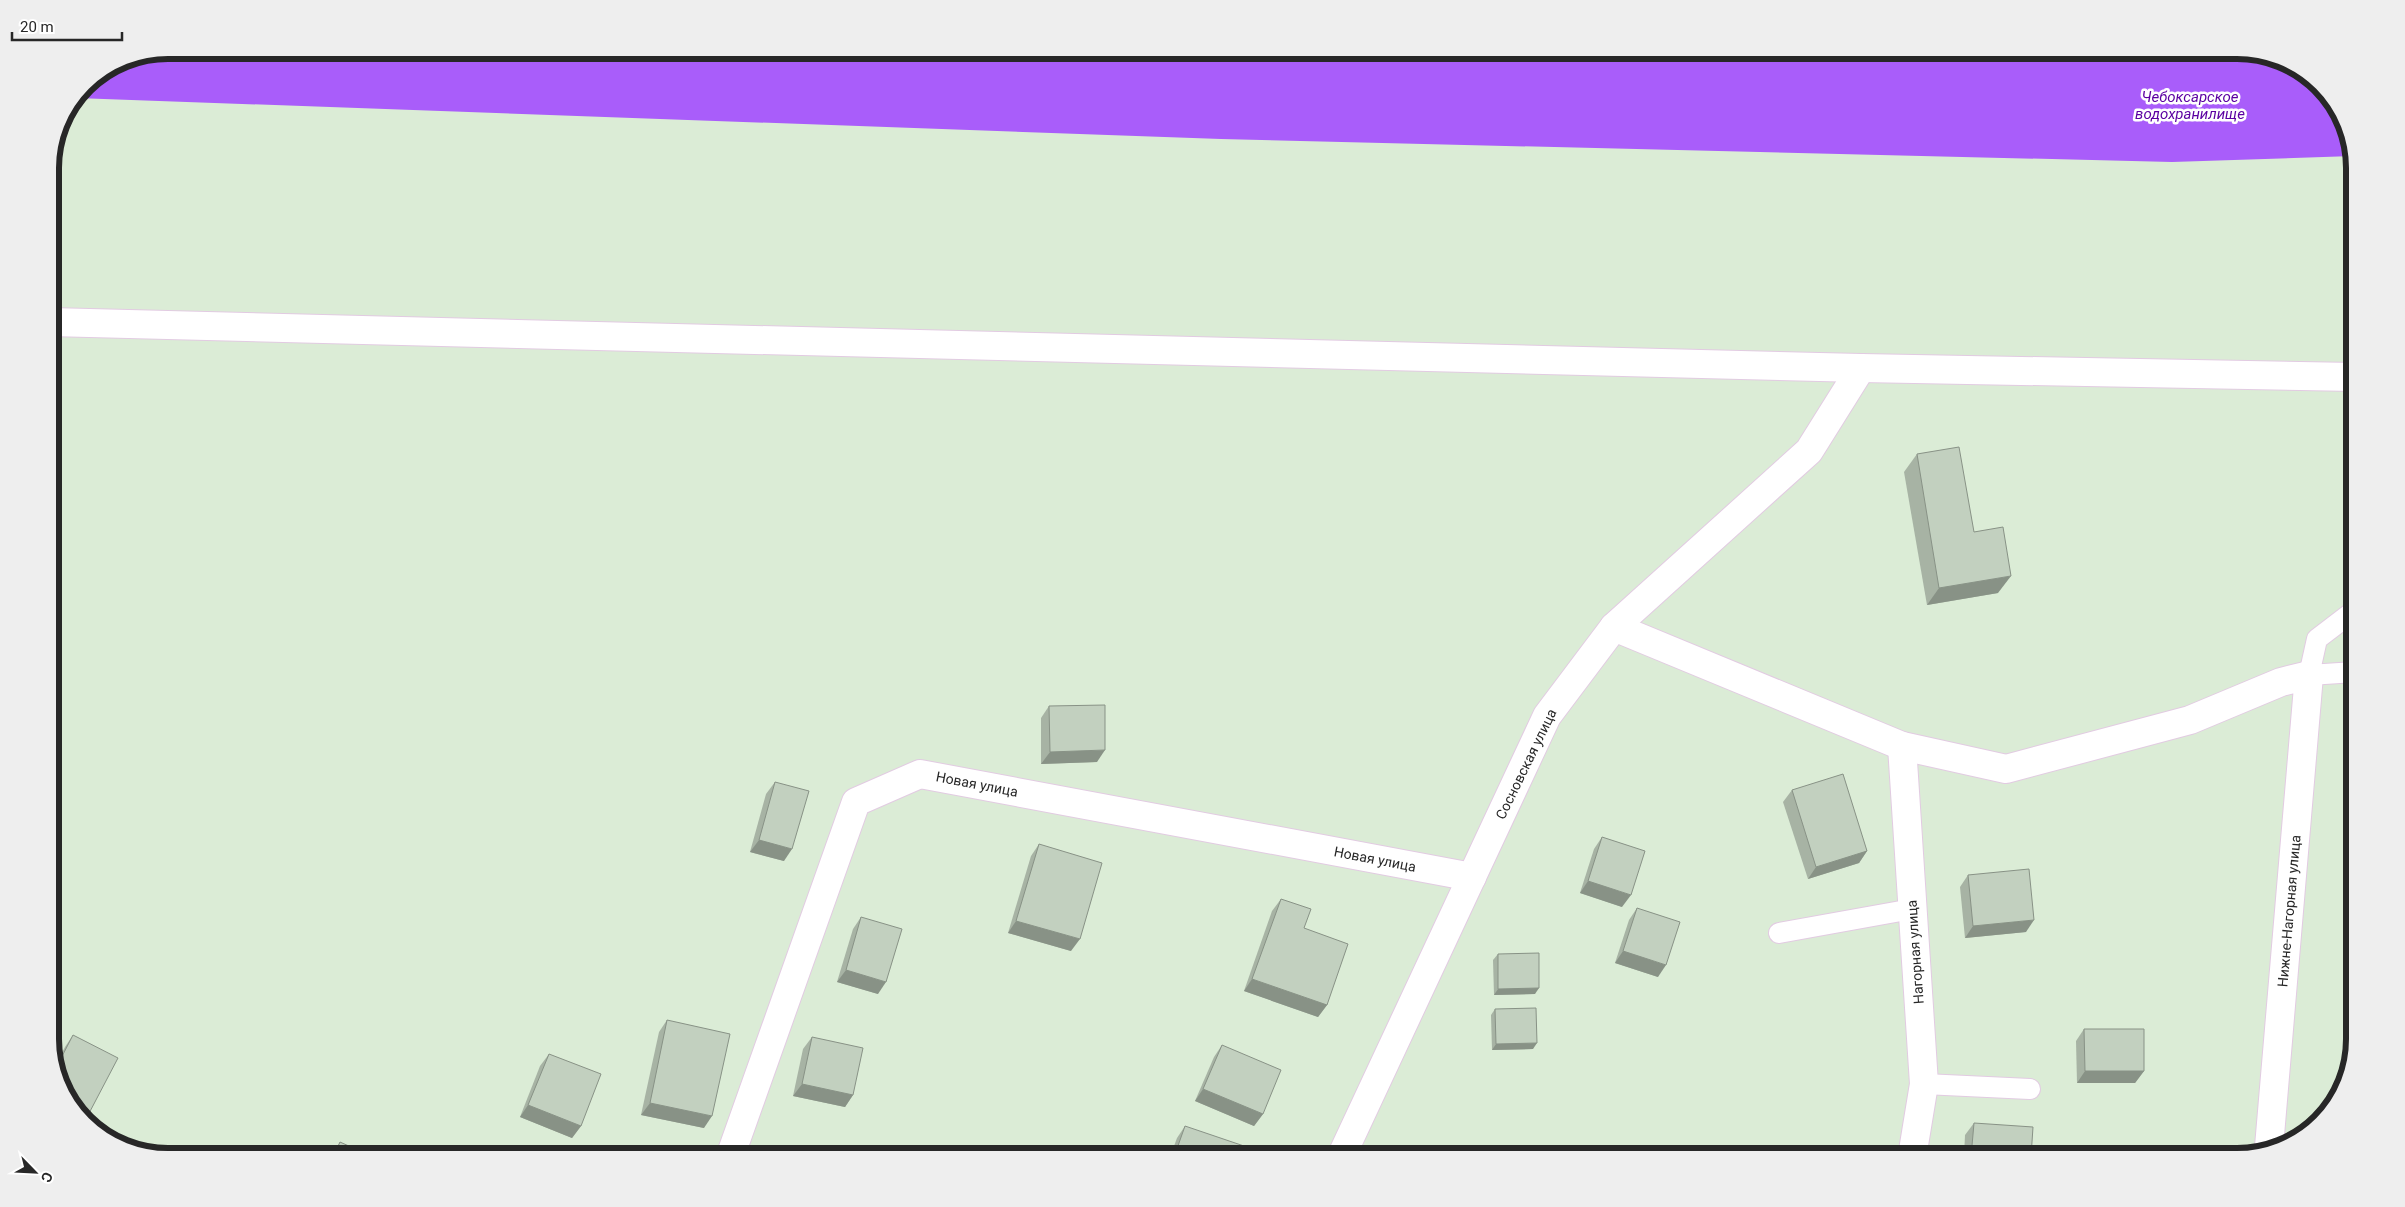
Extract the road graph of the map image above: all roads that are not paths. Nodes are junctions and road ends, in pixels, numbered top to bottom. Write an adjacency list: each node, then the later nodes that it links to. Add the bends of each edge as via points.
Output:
1 (59, 322): 2 (street)
2 (1861, 368): 3 (street); 5 (street, Сосновская улица, via 1809,451)
3 (2346, 377)
4 (2346, 617): 7 (lane, via 2317,639)
5 (1614, 627): 8 (street); 9 (street, Сосновская улица, via 1547,716)
6 (2346, 673): 7 (lane)
7 (2309, 675): 8 (street, via 2281,682 2190,720 2006,769); 14 (street, Нижне-Нагорная улица)
8 (1902, 746): 10 (street, Нагорная улица)
9 (1472, 877): 15 (street, Новая улица, via 920,774 856,802); 16 (street, Сосновская улица)
10 (1912, 910): 11 (lane); 12 (street, Нагорная улица)
11 (1779, 933)
12 (1924, 1084): 13 (lane); 17 (street, Нагорная улица)
13 (2030, 1089)
14 (2269, 1143)
15 (733, 1148)
16 (1345, 1148)
17 (1913, 1148)

